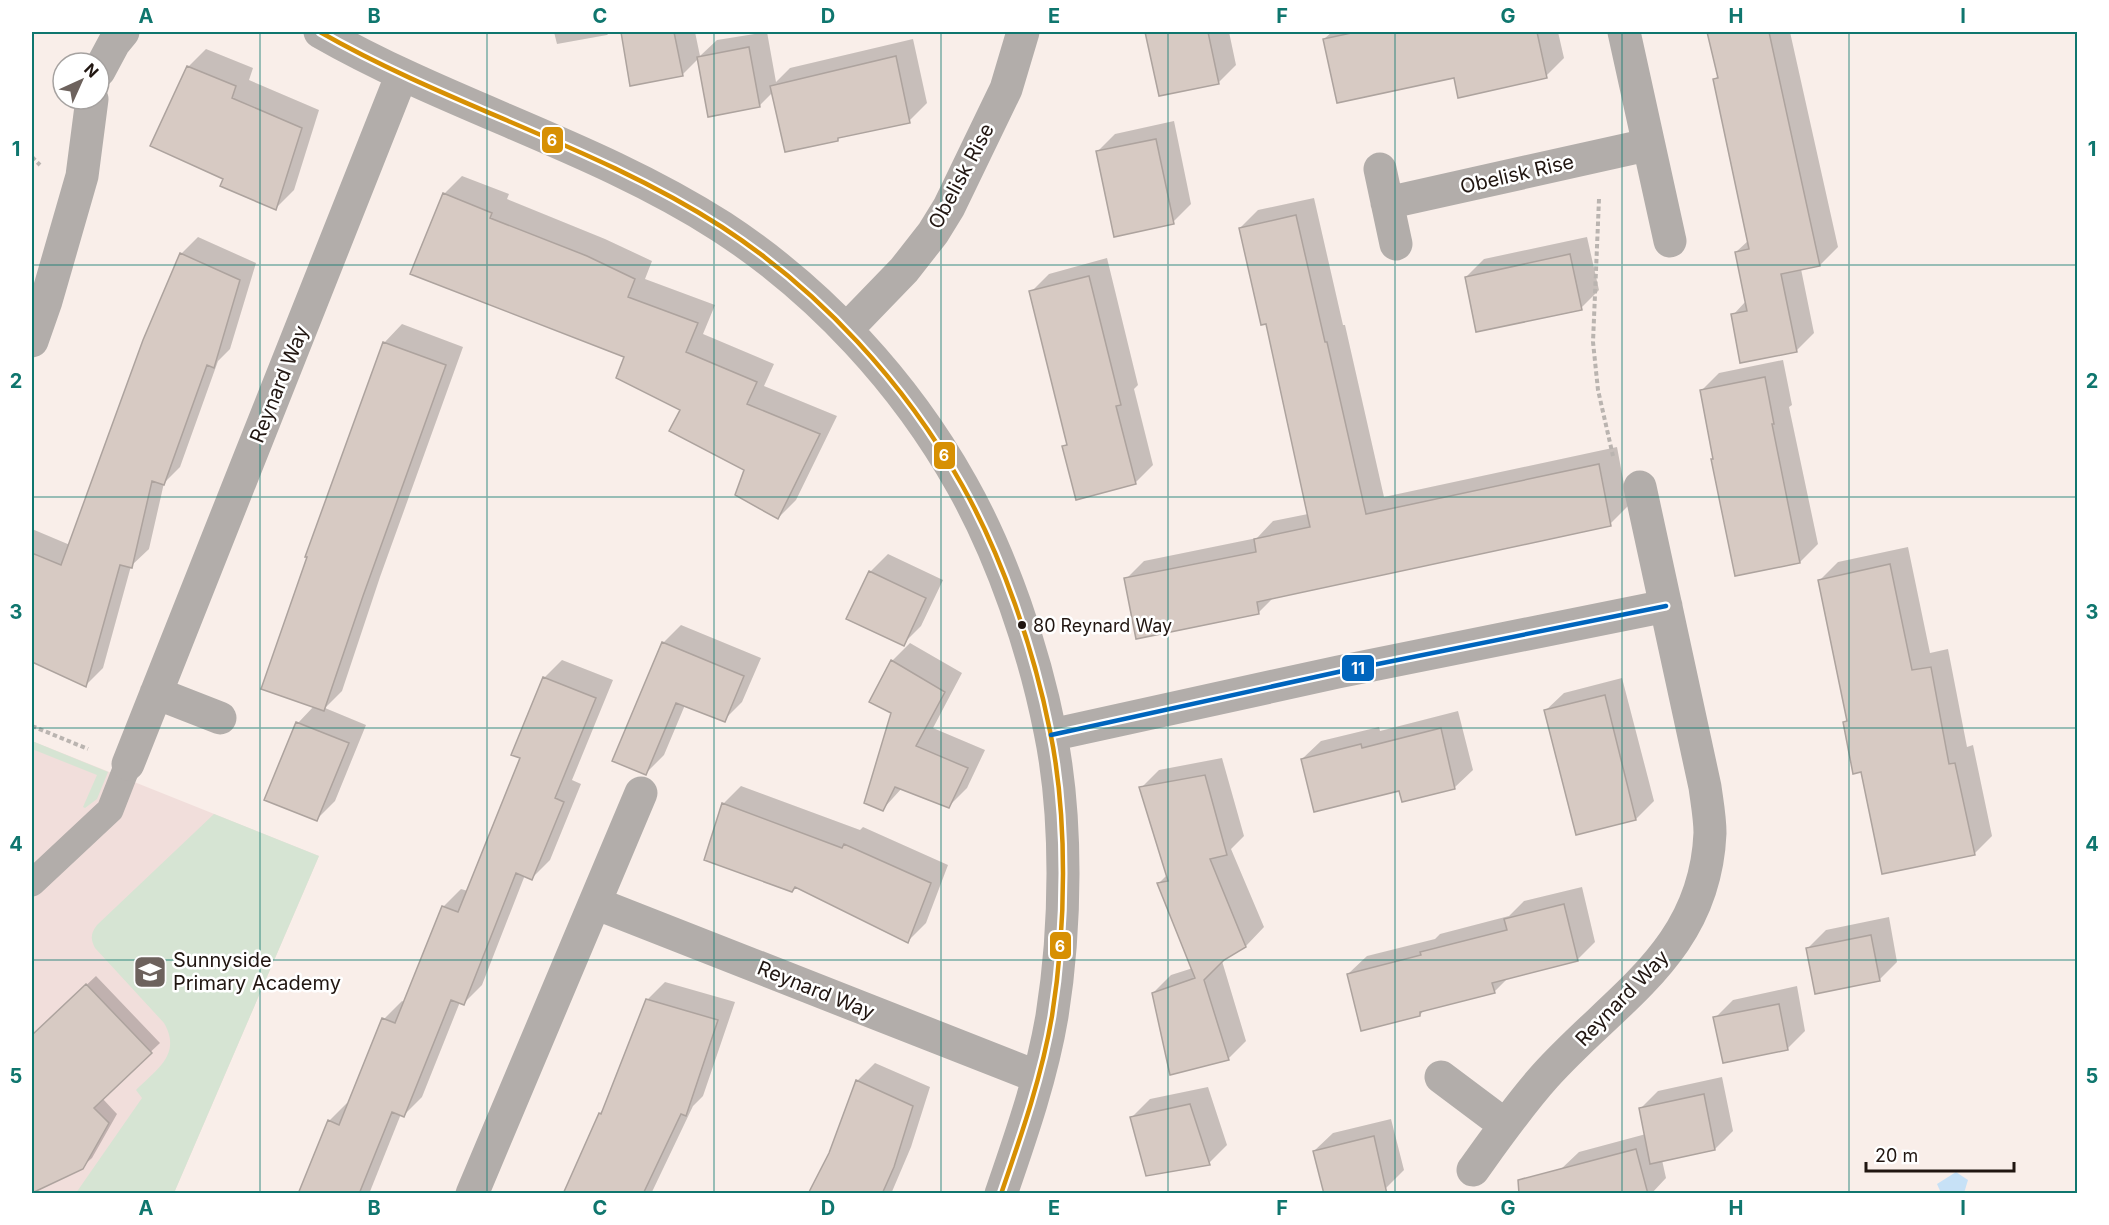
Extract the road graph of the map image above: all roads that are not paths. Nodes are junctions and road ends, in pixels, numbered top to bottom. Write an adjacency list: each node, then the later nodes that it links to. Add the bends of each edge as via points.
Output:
1 (123, 32): 5 (street)
2 (320, 32): 6 (street)
3 (1023, 32): 13 (street, Obelisk Rise, via 1006,90 949,207 904,270)
4 (1624, 32): 8 (street)
5 (110, 51)
6 (402, 74): 13 (street, via 672,198 765,258); 17 (street, Reynard Way)
7 (90, 111): 14 (street, via 82,176)
8 (1647, 145): 10 (street, Obelisk Rise); 11 (street)
9 (1380, 169): 10 (street)
10 (1388, 203): 12 (street)
11 (1670, 241)
12 (1396, 244)
13 (846, 330): 19 (street, via 913,410 962,486 991,543 1036,667)
14 (32, 341)
15 (1640, 487): 16 (street, Reynard Way)
16 (1666, 606): 19 (street); 26 (street, Reynard Way, via 1705,787 1710,831 1700,890 1688,919 1655,969 1546,1075)
17 (156, 693): 18 (street); 20 (street, Reynard Way)
18 (220, 718)
19 (1051, 735): 24 (street, via 1060,814 1063,904 1052,1017)
20 (128, 764): 22 (lane, via 110,810)
21 (641, 793): 23 (street)
22 (32, 883)
23 (595, 903): 24 (street, Reynard Way); 28 (street)
24 (1038, 1077): 29 (street)
25 (1441, 1077): 26 (street)
26 (1505, 1125): 27 (street, Reynard Way)
27 (1473, 1170)
28 (472, 1194)
29 (1001, 1194)

